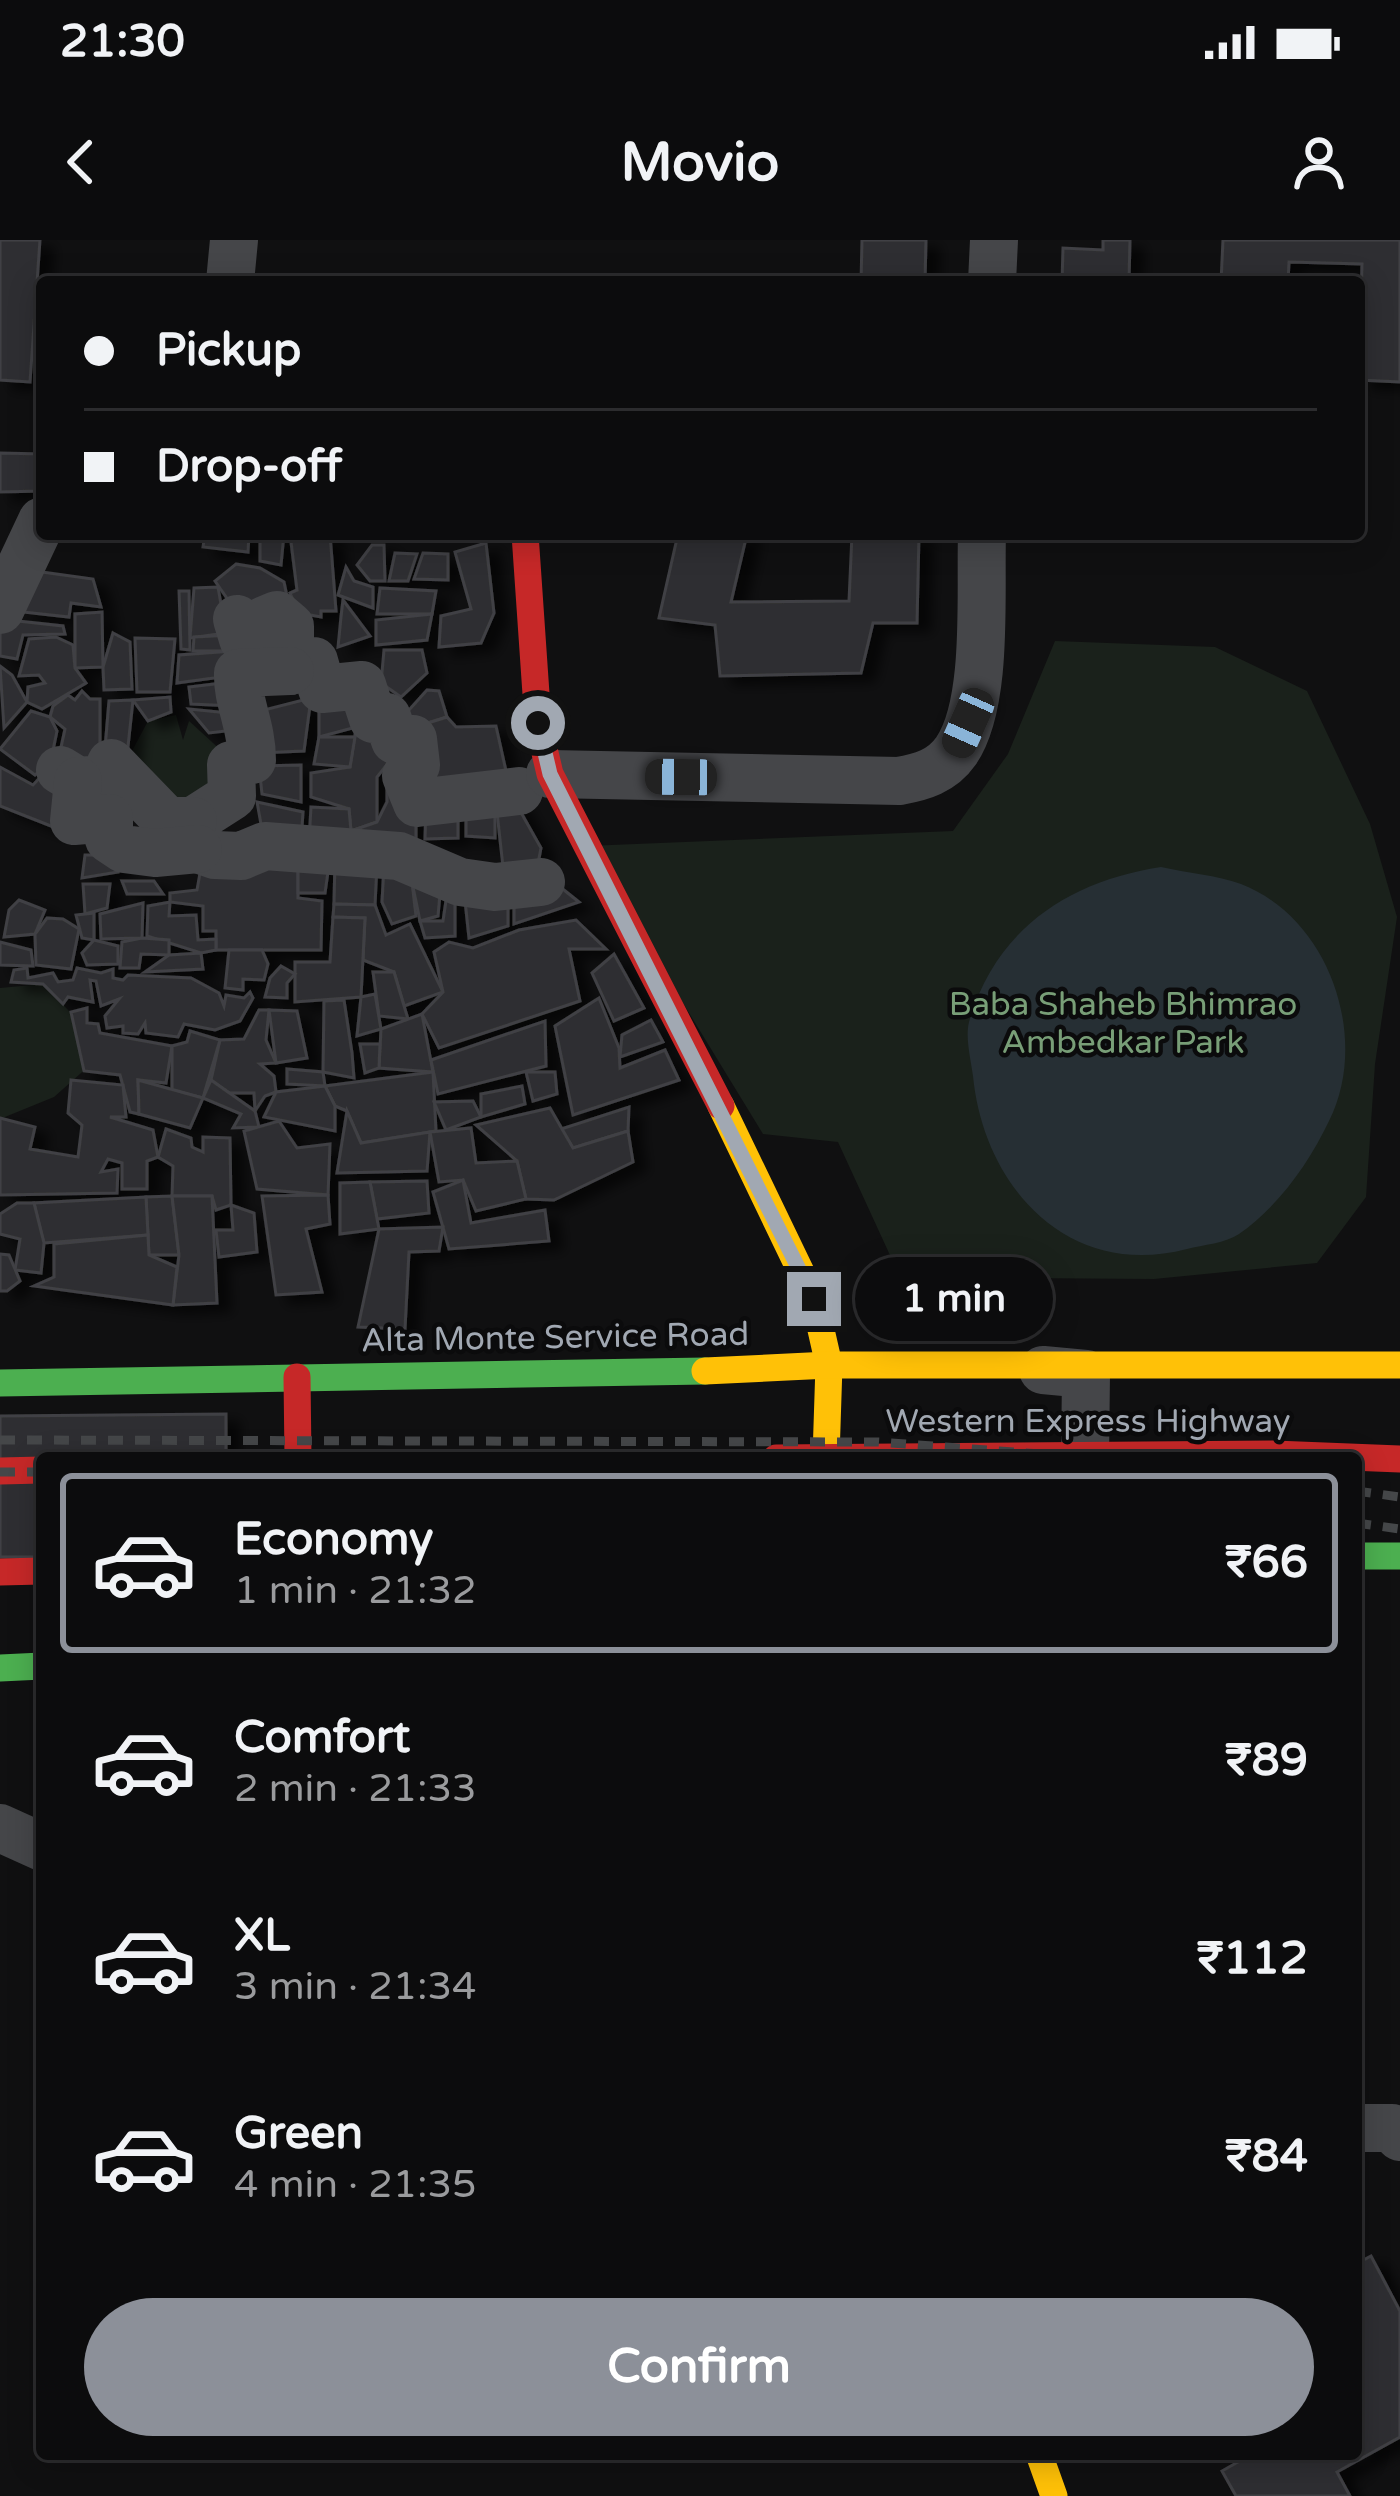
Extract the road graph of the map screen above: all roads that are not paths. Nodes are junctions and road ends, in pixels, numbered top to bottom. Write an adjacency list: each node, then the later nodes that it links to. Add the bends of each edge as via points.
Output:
1 (234, 240): 3 (street)
2 (994, 240): 4 (street)
3 (231, 276)
4 (992, 276)
5 (36, 534): 8 (street)
6 (525, 540): 12 (main road, via 538,723)
7 (982, 540): 12 (street, via 968,723 956,752 929,776)
8 (0, 610)
9 (237, 619): 10 (street, via 243,639 265,637 265,620 277,615 290,626)
10 (290, 671): 12 (street, via 314,661 322,689 362,686 373,719 387,717 395,740 412,739 416,766 406,776 418,803); 13 (street, via 238,673 252,760 231,766 232,796)
11 (69, 776): 13 (street, via 74,821 109,818 109,839 124,849)
12 (534, 782): 15 (main road, via 745,1152 814,1299)
13 (196, 835): 14 (street, via 215,855 265,846 398,856 460,882)
14 (541, 882)
15 (829, 1365): 16 (main road, Alta Monte Service Road); 18 (main road, Alta Monte Service Road); 21 (main road)
16 (975, 1365): 17 (main road, Alta Monte Service Road); 22 (street, via 1086,1374)
17 (1400, 1365)
18 (297, 1377): 19 (main road, Alta Monte Service Road); 20 (main road)
19 (0, 1382)
20 (298, 1452)
21 (826, 1452)
22 (1085, 1452)
23 (1362, 1457): 24 (main road, Western Express Highway)
24 (1400, 1459)
25 (36, 1470): 26 (main road)
26 (0, 1471)
27 (1362, 1556): 28 (main road)
28 (1400, 1556)
29 (36, 1571): 30 (main road)
30 (0, 1572)
31 (36, 1666): 32 (main road)
32 (0, 1668)
33 (0, 1828): 34 (street)
34 (36, 1844)
35 (1362, 2128): 36 (street, via 1393,2128)
36 (1400, 2137)
37 (1042, 2460): 38 (main road)
38 (1054, 2496)

